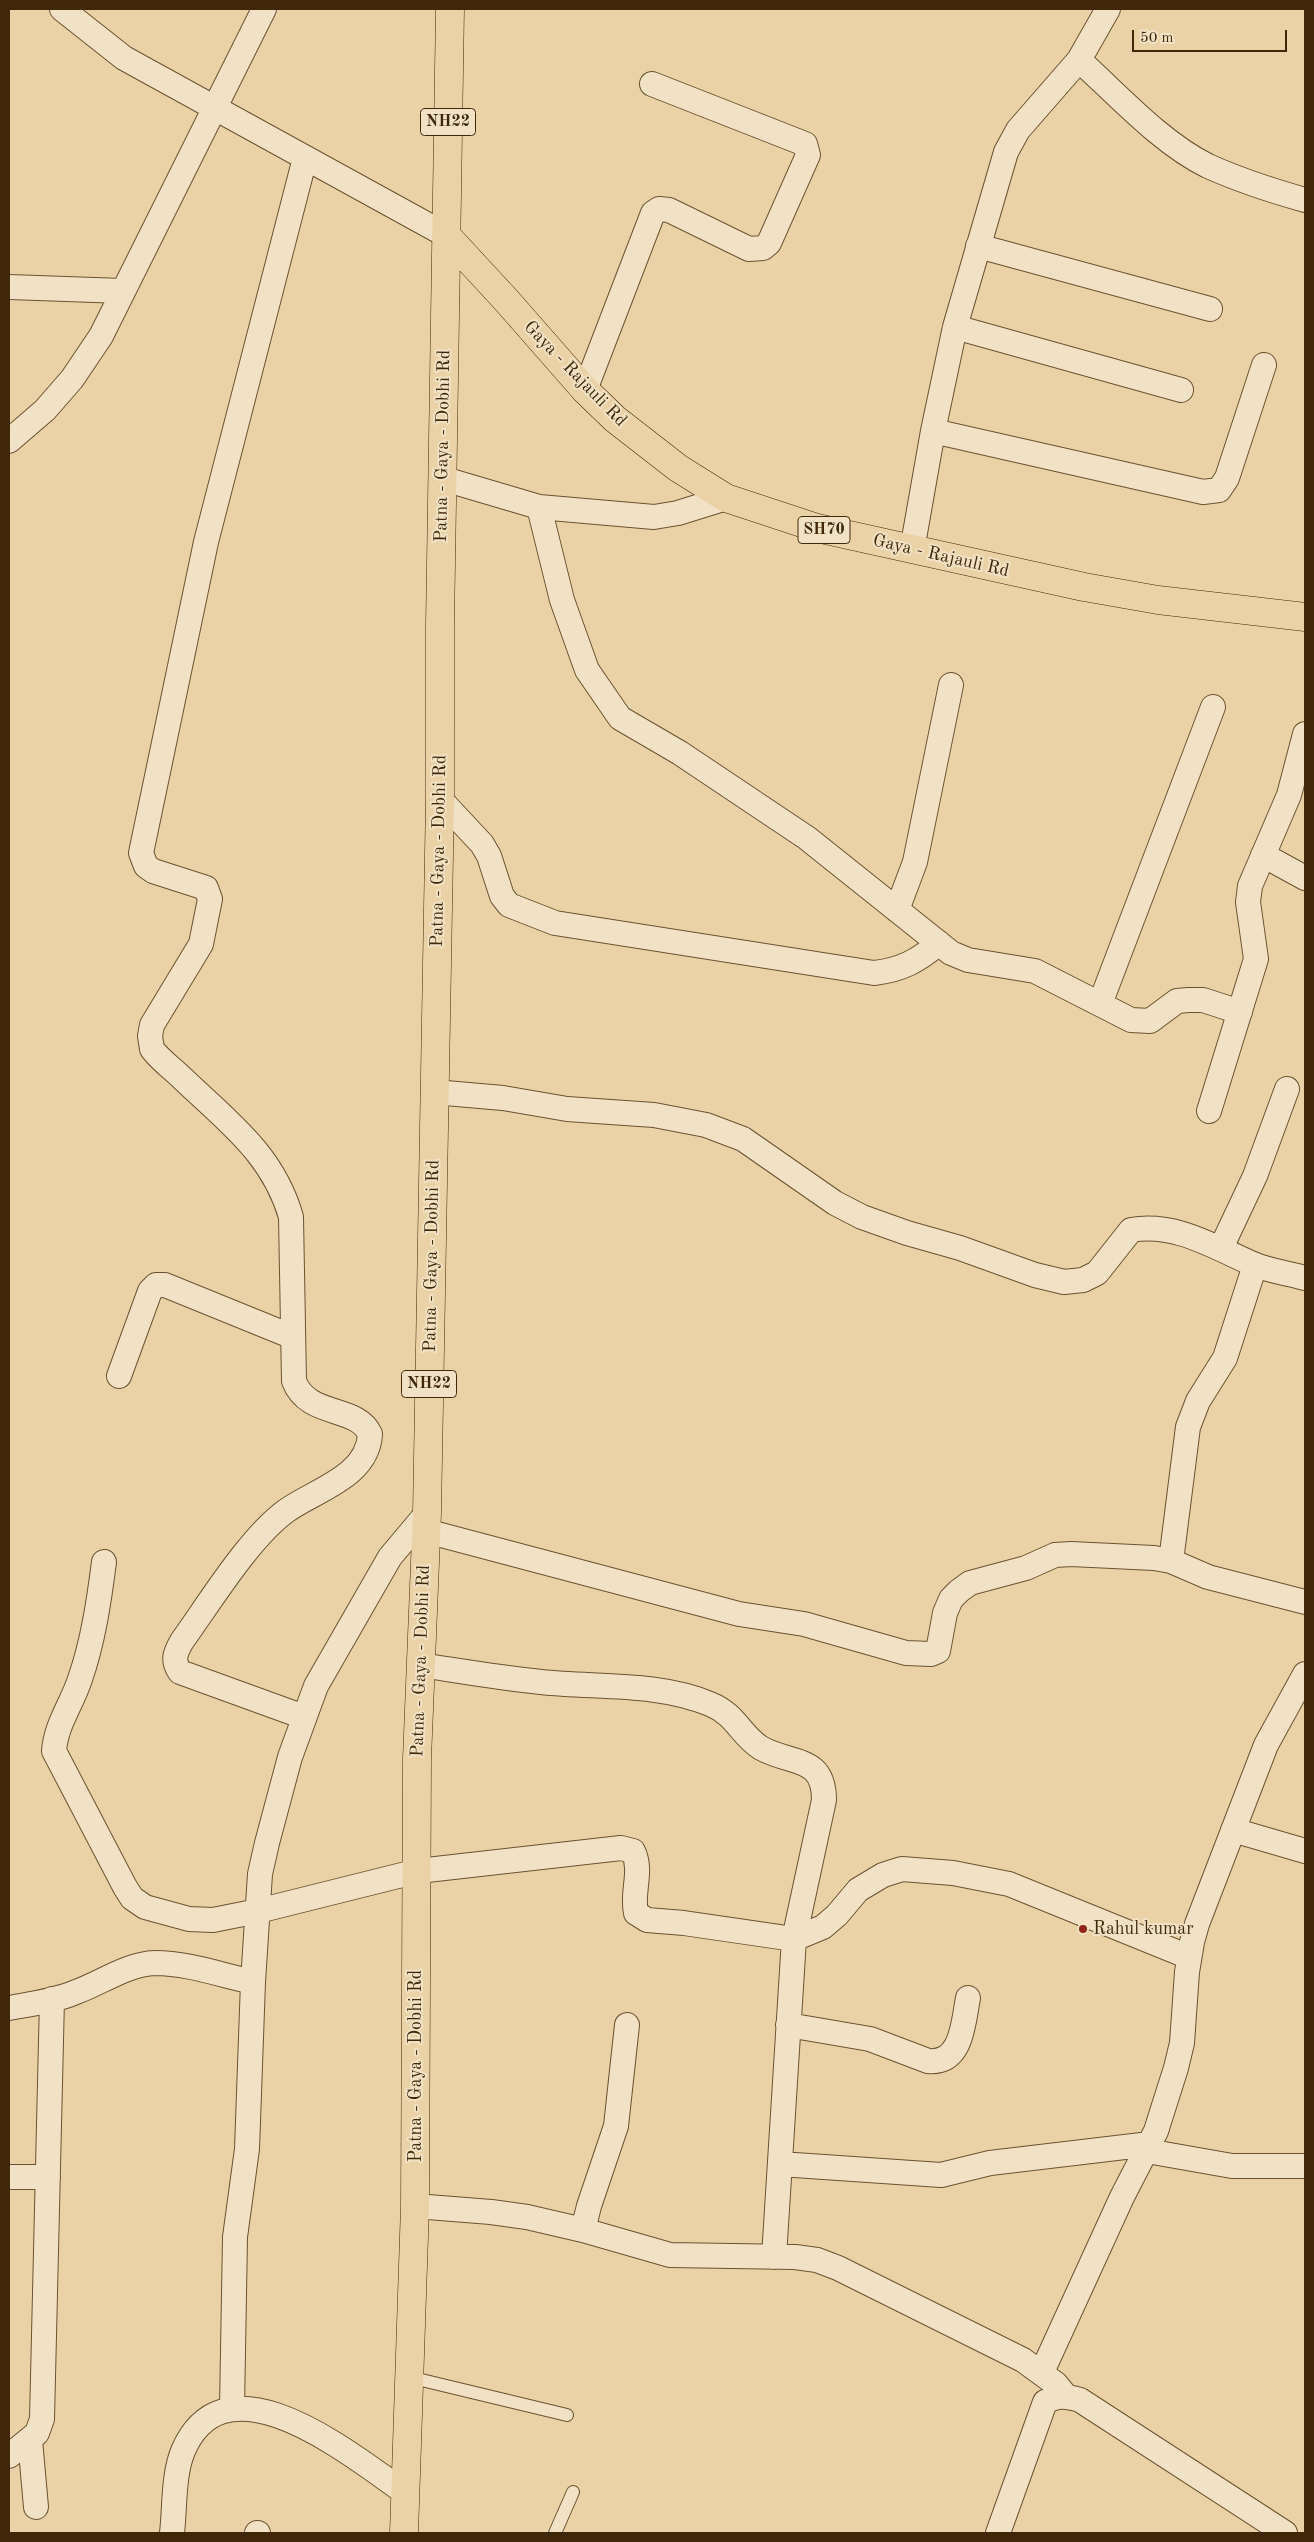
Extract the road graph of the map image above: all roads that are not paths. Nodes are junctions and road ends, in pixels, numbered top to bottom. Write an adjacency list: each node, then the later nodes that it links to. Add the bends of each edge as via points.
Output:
1 (62, 9): 7 (street, via 124,58)
2 (264, 9): 7 (street)
3 (450, 9): 10 (main road, Patna - Gaya - Dobhi Rd / NH22)
4 (1108, 9): 5 (street)
5 (1079, 60): 9 (street, via 1166,138 1208,165); 11 (street, via 1018,130 1006,152)
6 (652, 84): 17 (street, via 805,144 808,155 769,243 763,248 749,249 669,210 653,212)
7 (215, 108): 8 (street); 13 (street)
8 (305, 158): 10 (street); 42 (street, via 206,542 141,853 146,866 153,871 202,886 210,893 204,936 152,1025 152,1049 266,1161 285,1194 291,1217)
9 (1305, 200)
10 (446, 235): 17 (main road, Gaya - Rajauli Rd / SH70); 21 (main road, Patna - Gaya - Dobhi Rd / NH22)
11 (978, 246): 14 (street); 15 (street)
12 (9, 287): 13 (street)
13 (123, 291): 20 (street, via 101,336 72,379 45,410)
14 (1210, 309)
15 (955, 328): 18 (street); 19 (street)
16 (1264, 365): 19 (street, via 1227,478 1220,490 1211,492)
17 (585, 390): 22 (main road, Gaya - Rajauli Rd / SH70, via 647,445)
18 (1181, 390)
19 (933, 431): 24 (street)
20 (9, 441)
21 (444, 479): 23 (street); 29 (main road, Patna - Gaya - Dobhi Rd / NH22)
22 (726, 498): 23 (street, via 654,517); 24 (main road, Gaya - Rajauli Rd / SH70, via 817,528)
23 (539, 507): 32 (street, via 562,600 587,670 620,718 680,753 807,838)
24 (912, 550): 25 (main road, Gaya - Rajauli Rd / SH70, via 1158,600)
25 (1305, 617)
26 (952, 685): 32 (street, via 917,855)
27 (1213, 707): 34 (street)
28 (1305, 734): 30 (street, via 1289,795)
29 (440, 799): 33 (street, via 482,844 502,896 509,905 555,922 874,973 918,961); 37 (main road, Patna - Gaya - Dobhi Rd / NH22)
30 (1263, 855): 31 (street); 35 (street, via 1250,886 1248,902 1256,959)
31 (1305, 878)
32 (897, 910): 33 (street)
33 (939, 943): 34 (street, via 968,960 1035,971)
34 (1100, 1004): 35 (street, via 1141,1022 1156,1017 1177,1001 1203,1000)
35 (1240, 1012): 38 (street)
36 (1288, 1089): 39 (street, via 1255,1176)
37 (434, 1092): 39 (street, via 503,1098 567,1109 654,1115 706,1125 743,1139 835,1203 862,1217 1035,1276 1064,1282 1083,1280 1097,1273 1130,1230 1146,1227 1171,1230); 44 (main road, Patna - Gaya - Dobhi Rd / NH22)
38 (1209, 1111)
39 (1221, 1248): 40 (street)
40 (1255, 1265): 41 (street); 45 (street, via 1225,1358 1198,1401 1188,1427)
41 (1305, 1278)
42 (293, 1337): 43 (street, via 165,1285 156,1285 150,1291); 50 (street, via 293,1368 298,1390 313,1404 363,1424 370,1434 370,1442 347,1475 288,1509 259,1536 182,1641 175,1652 174,1664 180,1672)
43 (119, 1376)
44 (427, 1522): 45 (street, via 740,1614 804,1624 921,1655 938,1651 952,1598 970,1584 1026,1568 1055,1555 1136,1556); 48 (main road, Patna - Gaya - Dobhi Rd / NH22); 50 (street, via 390,1557 316,1686)
45 (1171, 1561): 47 (street, via 1208,1577)
46 (104, 1562): 54 (street, via 87,1656 55,1738 54,1751 132,1898 145,1907 189,1919 213,1920)
47 (1305, 1602)
48 (420, 1666): 53 (main road, Patna - Gaya - Dobhi Rd / NH22); 55 (street, via 542,1682 651,1690 709,1703 727,1712 749,1739 762,1748 812,1767 824,1785 824,1800)
49 (1305, 1674): 51 (street, via 1275,1725)
50 (304, 1716): 54 (street, via 267,1843 260,1874)
51 (1233, 1830): 52 (street); 56 (street, via 1197,1924)
52 (1305, 1851)
53 (418, 1870): 54 (street); 55 (street, via 621,1848 633,1851 637,1859 634,1904 636,1913 647,1920); 68 (main road, Patna - Gaya - Dobhi Rd / NH22)
54 (258, 1911): 57 (street)
55 (794, 1940): 56 (street, via 823,1927 858,1890 882,1875 902,1869 923,1869 1009,1884); 62 (street)
56 (1189, 1957): 63 (street, via 1182,2043)
57 (253, 1982): 59 (street, via 174,1964 154,1963); 74 (street, via 247,2149 235,2237)
58 (968, 1998): 62 (street, via 957,2046 945,2060 937,2062 862,2037)
59 (52, 1999): 60 (street); 67 (street)
60 (9, 2008)
61 (627, 2025): 69 (street, via 616,2126)
62 (788, 2025): 64 (street)
63 (1149, 2148): 64 (street, via 990,2163 941,2175); 65 (street, via 1232,2166); 71 (street, via 1122,2197)
64 (780, 2164): 70 (street)
65 (1305, 2166)
66 (9, 2176): 67 (street)
67 (48, 2176): 76 (street, via 42,2419 37,2433)
68 (415, 2206): 69 (street, via 492,2212); 72 (main road, Patna - Gaya - Dobhi Rd / NH22)
69 (583, 2230): 70 (street, via 670,2255)
70 (774, 2257): 71 (street, via 817,2260 838,2268)
71 (1042, 2372): 73 (street)
72 (409, 2377): 75 (lane); 79 (main road, Patna - Gaya - Dobhi Rd / NH22)
73 (1065, 2395): 84 (street, via 1045,2402); 85 (street, via 1080,2400)
74 (232, 2408): 79 (street, via 250,2408 298,2424); 82 (street, via 216,2412 189,2438 182,2453)
75 (567, 2415)
76 (30, 2440): 77 (street); 80 (street)
77 (9, 2456)
78 (574, 2492): 83 (lane)
79 (406, 2493): 81 (main road, Patna - Gaya - Dobhi Rd / NH22)
80 (36, 2507)
81 (409, 2530)
82 (172, 2533)
83 (555, 2533)
84 (998, 2533)
85 (1284, 2533)

